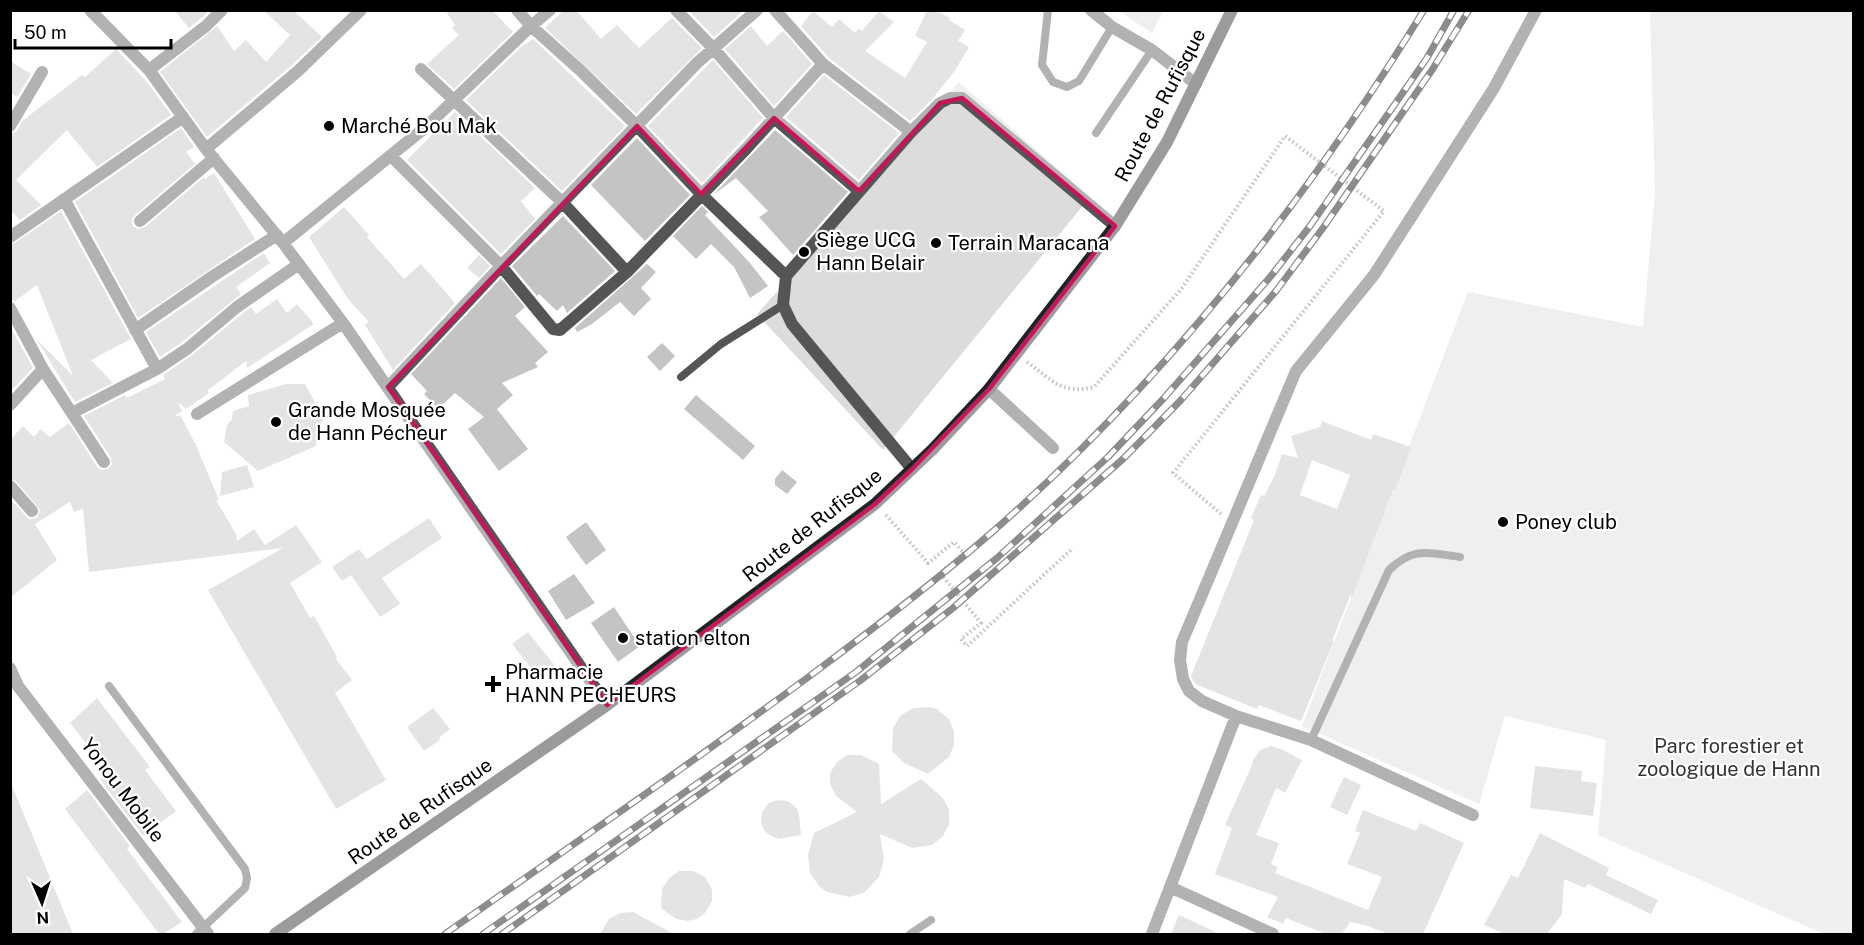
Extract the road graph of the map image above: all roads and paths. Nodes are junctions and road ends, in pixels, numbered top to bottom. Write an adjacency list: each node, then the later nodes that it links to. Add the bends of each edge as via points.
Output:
1 (90, 10): 19 (street)
2 (222, 10): 19 (street)
3 (361, 10): 29 (street)
4 (517, 10): 13 (street)
5 (550, 10): 13 (street)
6 (676, 10): 15 (street)
7 (757, 10): 15 (street)
8 (775, 10): 17 (street)
9 (1048, 10): 14 (lane, via 1042,65 1053,82 1067,87 1079,81)
10 (1091, 10): 14 (street)
11 (1232, 10): 21 (main road, Route de Rufisque)
12 (1536, 10): 62 (street, via 1494,88 1374,275 1296,371)
13 (531, 26): 22 (street); 26 (street)
14 (1112, 27): 16 (street)
15 (713, 48): 24 (street); 26 (street)
16 (1152, 50): 21 (street); 28 (lane)
17 (824, 64): 24 (street); 27 (street)
18 (422, 69): 22 (street)
19 (149, 70): 23 (street)
20 (42, 72): 25 (street)
21 (1196, 84): 36 (main road, Route de Rufisque, via 1167,142)
22 (454, 100): 30 (street); 34 (street)
23 (183, 117): 29 (street); 33 (street)
24 (774, 118): 31 (street); 32 (street)
25 (10, 126)
26 (637, 126): 32 (street); 34 (street)
27 (911, 132): 31 (street); 36 (street, via 939,103 962,98)
28 (1096, 134)
29 (210, 154): 35 (street); 38 (street)
30 (391, 156): 38 (street); 40 (street)
31 (859, 191): 42 (street)
32 (701, 194): 41 (street); 42 (street)
33 (64, 199): 37 (street); 46 (street)
34 (563, 203): 40 (street); 41 (street)
35 (140, 221)
36 (1115, 226): 47 (main road, Route de Rufisque)
37 (10, 237)
38 (280, 239): 39 (street); 46 (street, via 213,276)
39 (299, 264): 45 (street); 49 (street)
40 (501, 266): 41 (street, via 553,329 560,330); 51 (street)
41 (627, 272)
42 (786, 276): 43 (street)
43 (783, 304): 50 (lane); 58 (street, via 792,324)
44 (10, 308): 48 (street)
45 (343, 323): 51 (street); 55 (street)
46 (135, 330): 49 (street)
47 (1016, 354): 52 (main road, Route de Rufisque); 62 (path, via 1065,389 1094,387 1182,288 1285,136 1384,211 1173,473)
48 (43, 369): 53 (street); 54 (street)
49 (157, 369): 54 (street)
50 (681, 377)
51 (388, 387): 67 (street)
52 (989, 389): 56 (street); 58 (main road, Route de Rufisque)
53 (10, 405)
54 (72, 413): 57 (street)
55 (197, 414)
56 (1053, 448)
57 (104, 462)
58 (912, 469): 60 (main road, Route de Rufisque)
59 (10, 486): 61 (street)
60 (875, 504): 63 (path, via 928,563 954,542 964,553 940,573 981,623 961,639 967,646); 67 (main road, Route de Rufisque)
61 (32, 511)
62 (1230, 523): 68 (street, via 1182,642 1180,660 1189,691)
63 (1073, 548)
64 (1460, 557): 69 (lane, via 1421,552 1402,558 1389,570)
65 (10, 668): 73 (street, Yonou Mobile, via 18,686)
66 (110, 686): 73 (lane, via 245,869 245,888)
67 (607, 705): 74 (main road, Route de Rufisque)
68 (1236, 716): 69 (street); 71 (street)
69 (1311, 741): 70 (street)
70 (1473, 815)
71 (1170, 887): 76 (street); 77 (street)
72 (931, 920): 75 (lane)
73 (203, 933)
74 (275, 934)
75 (910, 934)
76 (1152, 934)
77 (1273, 934)

